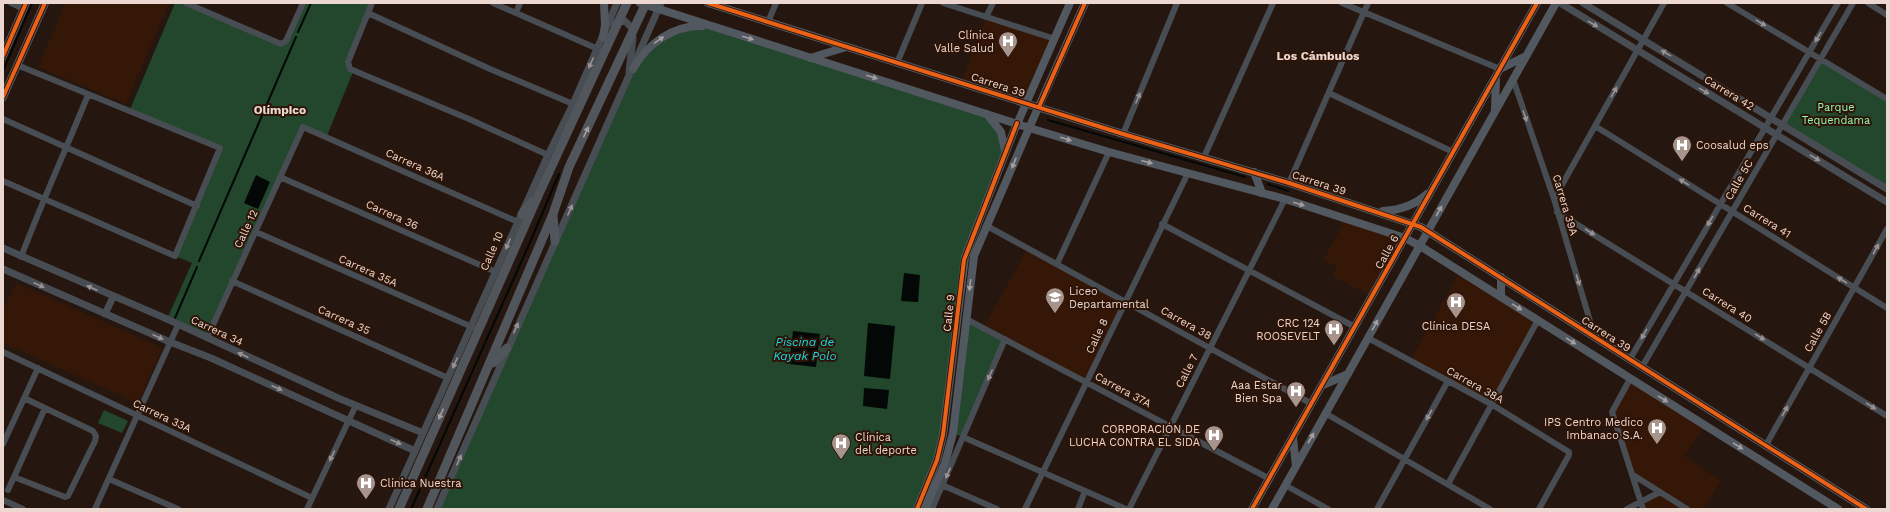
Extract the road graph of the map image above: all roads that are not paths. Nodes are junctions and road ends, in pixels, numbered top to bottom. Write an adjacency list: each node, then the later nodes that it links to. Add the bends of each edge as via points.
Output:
1 (11, 3): 32 (street)
2 (45, 3): 54 (main road)
3 (186, 3): 4 (street, via 281,44 286,41)
4 (303, 3)
5 (372, 3): 35 (street)
6 (493, 3): 36 (street)
7 (520, 3): 36 (street)
8 (604, 3): 42 (main road)
9 (618, 3): 41 (street, Calle 10)
10 (627, 3): 83 (main road, Calle 10)
11 (643, 3): 33 (main road); 104 (main road, one-way to 11, via 569,167)
12 (708, 3): 39 (main road, Carrera 39)
13 (776, 3): 39 (street)
14 (922, 3): 53 (street)
15 (943, 3): 38 (street)
16 (993, 3): 38 (street)
17 (1070, 3): 43 (main road, Calle 9)
18 (1085, 3): 65 (main road, Calle 9)
19 (1177, 3): 76 (street, one-way to 19)
20 (1272, 3): 82 (street)
21 (1342, 3): 34 (street)
22 (1368, 3): 34 (street)
23 (1537, 3): 56 (main road, Calle 6)
24 (1556, 3): 50 (main road)
25 (1560, 3): 47 (street, Carrera 42, one-way to 47)
26 (1583, 3): 44 (street, Carrera 42)
27 (1664, 3): 44 (street)
28 (1727, 3): 48 (street, one-way to 48)
29 (1838, 3): 48 (street, Calle 5C, one-way to 48)
30 (1853, 3): 52 (street, Calle 5C)
31 (1868, 3): 37 (street)
32 (25, 6): 49 (main road)
33 (660, 7): 40 (main road); 55 (street)
34 (1364, 12): 56 (street); 59 (street)
35 (368, 13): 63 (street); 83 (street, via 350,57 348,66 353,72 469,119)
36 (516, 14): 46 (street)
37 (1887, 15)
38 (986, 17): 43 (street)
39 (768, 22): 45 (main road, Carrera 39)
40 (711, 26): 51 (main road, one-way to 51); 55 (main road, one-way to 40, via 648,48 669,34 695,26)
41 (607, 27): 42 (street, Calle 10); 58 (street, via 623,21 632,28)
42 (603, 37): 46 (street, Calle 10)
43 (1055, 39): 64 (main road, Calle 9)
44 (1644, 40): 47 (street); 68 (street, Carrera 42, one-way to 44)
45 (846, 47): 51 (main road); 53 (main road, Carrera 39)
46 (598, 48): 63 (street, Calle 10, one-way to 63)
47 (1637, 51): 72 (street, one-way to 47); 75 (street, Carrera 42, one-way to 75)
48 (1809, 52): 52 (street); 68 (street, Calle 5C)
49 (3, 56)
50 (1526, 56): 56 (main road); 57 (main road)
51 (810, 58): 67 (main road, one-way to 67)
52 (1820, 59): 62 (street); 71 (street, Calle 5C)
53 (897, 63): 64 (main road, Carrera 39)
54 (17, 65): 60 (street); 61 (main road)
55 (633, 69): 58 (street)
56 (1498, 73): 66 (main road); 80 (main road, Calle 6)
57 (1513, 79): 66 (main road); 97 (street, Carrera 39A, one-way to 97)
58 (628, 80): 113 (street, one-way to 58)
59 (1329, 93): 80 (street); 89 (street)
60 (88, 95): 78 (street); 100 (street, via 220,148)
61 (3, 97)
62 (1887, 100)
63 (573, 104): 83 (street, Calle 10)
64 (1026, 104): 65 (main road, Carrera 39); 70 (main road, Calle 9)
65 (1039, 107): 74 (main road, Calle 9); 76 (main road, Carrera 39)
66 (1495, 112): 110 (main road, one-way to 66)
67 (987, 113): 70 (main road); 81 (main road, via 1001,132 1005,143)
68 (1771, 118): 71 (street, Carrera 42); 75 (street, Calle 5C)
69 (3, 119): 78 (street)
70 (1017, 123): 74 (main road); 81 (main road, Calle 9)
71 (1783, 125): 77 (street, Calle 5C); 92 (street, Carrera 42)
72 (1595, 126): 97 (street); 99 (street, Carrera 41, one-way to 72)
73 (303, 127): 87 (street, Calle 12); 105 (street, Carrera 36A)
74 (1029, 127): 79 (main road, one-way to 79); 108 (main road, Calle 9, one-way to 108)
75 (1765, 128): 77 (street, Carrera 42); 99 (street, Calle 5C)
76 (1123, 134): 82 (main road, Carrera 39)
77 (1777, 135): 98 (street, Carrera 42, one-way to 98); 103 (street, Calle 5C)
78 (67, 148): 95 (street); 100 (street)
79 (1109, 152): 86 (main road, one-way to 86); 117 (street)
80 (1453, 152): 91 (main road, Calle 6)
81 (1005, 155): 157 (main road, Calle 9, via 964,260)
82 (1204, 157): 85 (main road, Carrera 39)
83 (551, 158): 84 (street, Calle 10); 90 (main road, Calle 10)
84 (544, 165): 90 (main road); 105 (street, Calle 10)
85 (1254, 172): 89 (main road, Carrera 39); 93 (main road)
86 (1188, 173): 93 (main road); 107 (street, Calle 8)
87 (280, 177): 111 (street, Calle 12); 120 (street, Carrera 36)
88 (3, 181): 95 (street)
89 (1289, 183): 101 (main road, Carrera 39)
90 (543, 185): 94 (main road, Calle 10)
91 (1433, 188): 101 (main road, via 1417,202 1408,206 1389,210); 106 (main road, Calle 6)
92 (1887, 189)
93 (1262, 193): 96 (main road)
94 (538, 196): 105 (main road); 194 (main road, Calle 10, one-way to 194)
95 (43, 199): 100 (street, via 175,256); 116 (street)
96 (1285, 199): 112 (main road, one-way to 112); 119 (street, Calle 7)
97 (1554, 199): 102 (street, Carrera 39A)
98 (1887, 202)
99 (1720, 204): 103 (street, Carrera 41); 123 (street, Calle 5C, one-way to 123)
100 (197, 206)
101 (1370, 208): 106 (main road, Carrera 39)
102 (1557, 212): 123 (street, Carrera 40, one-way to 123); 138 (street, Carrera 39A, one-way to 138)
103 (1732, 212): 124 (street, Carrera 41, one-way to 103); 125 (street, Calle 5C, one-way to 103)
104 (553, 214): 113 (main road); 145 (main road)
105 (520, 218): 120 (street, Calle 10, one-way to 120)
106 (1413, 223): 110 (main road, Carrera 39); 112 (main road, Calle 6)
107 (1162, 224): 119 (street); 128 (street, Calle 8)
108 (987, 226): 117 (street, Carrera 38); 131 (main road, Calle 9, one-way to 131, via 973,262)
109 (1887, 229): 124 (street, Calle 5B, one-way to 109)
110 (1428, 231): 114 (main road); 121 (main road, Carrera 39)
111 (256, 232): 122 (street, Calle 12); 134 (street, Carrera 35A)
112 (1404, 238): 114 (main road); 135 (main road, Calle 6)
113 (555, 241): 141 (street, one-way to 113)
114 (1420, 246): 127 (main road); 137 (main road, one-way to 114)
115 (3, 248): 116 (street, Carrera 34)
116 (21, 257): 126 (street, Carrera 34, one-way to 116)
117 (1057, 264): 128 (street, Carrera 38)
118 (3, 269): 130 (street, one-way to 130)
119 (1249, 270): 135 (street); 142 (street, Calle 7)
120 (496, 272): 134 (street, Calle 10)
121 (1501, 277): 127 (main road); 138 (main road, Carrera 39)
122 (232, 281): 136 (street, Calle 12); 150 (street, Carrera 35)
123 (1674, 284): 125 (street, Carrera 40); 144 (street, Calle 5C, one-way to 144)
124 (1854, 288): 129 (street, Carrera 41); 148 (street, Calle 5B)
125 (1686, 292): 146 (street, Calle 5C); 148 (street, Carrera 40, one-way to 148)
126 (113, 297): 130 (street); 133 (street, Carrera 34)
127 (1501, 297): 132 (main road, one-way to 132)
128 (1125, 301): 142 (street, Carrera 38); 153 (street, Calle 8)
129 (1887, 308)
130 (105, 314): 140 (street, one-way to 140)
131 (966, 319): 139 (street, Carrera 37A); 155 (main road, Calle 9)
132 (1538, 320): 151 (main road, one-way to 151); 159 (street)
133 (178, 325): 136 (street, Carrera 34); 140 (street)
134 (472, 327): 150 (street, Calle 10, one-way to 150)
135 (1355, 327): 154 (main road, Calle 6)
136 (207, 338): 160 (street, Carrera 34, one-way to 136)
137 (1368, 338): 149 (main road); 152 (street, Carrera 38A)
138 (1595, 338): 144 (main road, Carrera 39)
139 (1005, 339): 153 (street, Carrera 37A); 168 (street, one-way to 168)
140 (170, 342): 163 (street); 165 (street, one-way to 165)
141 (507, 348): 145 (main road); 196 (street, one-way to 141)
142 (1210, 348): 158 (street, Carrera 38); 166 (street, Calle 7)
143 (3, 352): 147 (street, Carrera 33A)
144 (1630, 359): 146 (main road, Carrera 39)
145 (489, 366): 195 (main road)
146 (1642, 367): 171 (main road, Carrera 39)
147 (38, 368): 156 (street); 163 (street, Carrera 33A)
148 (1810, 368): 164 (street, Carrera 40, one-way to 164); 171 (street, Calle 5B, one-way to 148)
149 (1348, 374): 154 (main road); 162 (main road)
150 (448, 378): 167 (street, Calle 10)
151 (1630, 379): 176 (street, via 1612,412); 214 (main road, one-way to 214)
152 (1448, 381): 159 (street, Carrera 38A); 173 (street, one-way to 173)
153 (1086, 382): 166 (street, Carrera 37A); 175 (street, Calle 8)
154 (1323, 385): 158 (main road, Calle 6)
155 (957, 393): 157 (main road); 198 (main road, Calle 9, via 949,448)
156 (24, 398): 161 (street); 170 (street)
157 (948, 400): 197 (main road, Calle 9, via 937,460)
158 (1312, 404): 169 (main road, Calle 6)
159 (1491, 404): 180 (street); 210 (street, Carrera 38A, via 1569,452)
160 (356, 405): 165 (street); 167 (street, Carrera 34)
161 (45, 408): 177 (street); 177 (street, via 93,431 95,441 68,496)
162 (1325, 413): 173 (street); 174 (main road, one-way to 162)
163 (138, 415): 178 (street); 186 (street, Carrera 33A)
164 (1887, 416)
165 (349, 421): 172 (street, one-way to 172); 186 (street, one-way to 186)
166 (1170, 427): 179 (street, Carrera 37A); 204 (street, Calle 7)
167 (423, 433): 172 (street, Calle 10)
168 (963, 437): 175 (street); 181 (street, one-way to 181)
169 (1293, 438): 174 (main road); 179 (main road, Calle 6)
170 (3, 444)
171 (1766, 445): 215 (main road, Carrera 39)
172 (415, 451): 193 (street, Calle 10)
173 (1404, 459): 180 (street); 208 (street)
174 (1296, 466): 182 (main road)
175 (1043, 472): 184 (street); 201 (street, Calle 8)
176 (1633, 475): 185 (street); 188 (street)
177 (14, 477): 183 (street)
178 (109, 479): 190 (street); 191 (street)
179 (1270, 479): 205 (main road, Calle 6)
180 (1448, 484): 209 (street)
181 (942, 485): 199 (street); 200 (street)
182 (1285, 485): 206 (main road); 207 (street)
183 (8, 490)
184 (1086, 491): 202 (street); 203 (street)
185 (1660, 492): 188 (street); 213 (street)
186 (312, 498): 192 (street)
187 (3, 500): 189 (street)
188 (1641, 501): 211 (street); 212 (street)
189 (23, 509)
190 (95, 509)
191 (178, 509)
192 (308, 509)
193 (389, 509)
194 (399, 509)
195 (427, 509)
196 (437, 509)
197 (917, 509)
198 (925, 509)
199 (932, 509)
200 (997, 509)
201 (1026, 509)
202 (1078, 509)
203 (1126, 509)
204 (1129, 509)
205 (1252, 509)
206 (1272, 509)
207 (1328, 509)
208 (1377, 509)
209 (1490, 509)
210 (1539, 509)
211 (1627, 509)
212 (1643, 509)
213 (1687, 509)
214 (1838, 509)
215 (1866, 509)

